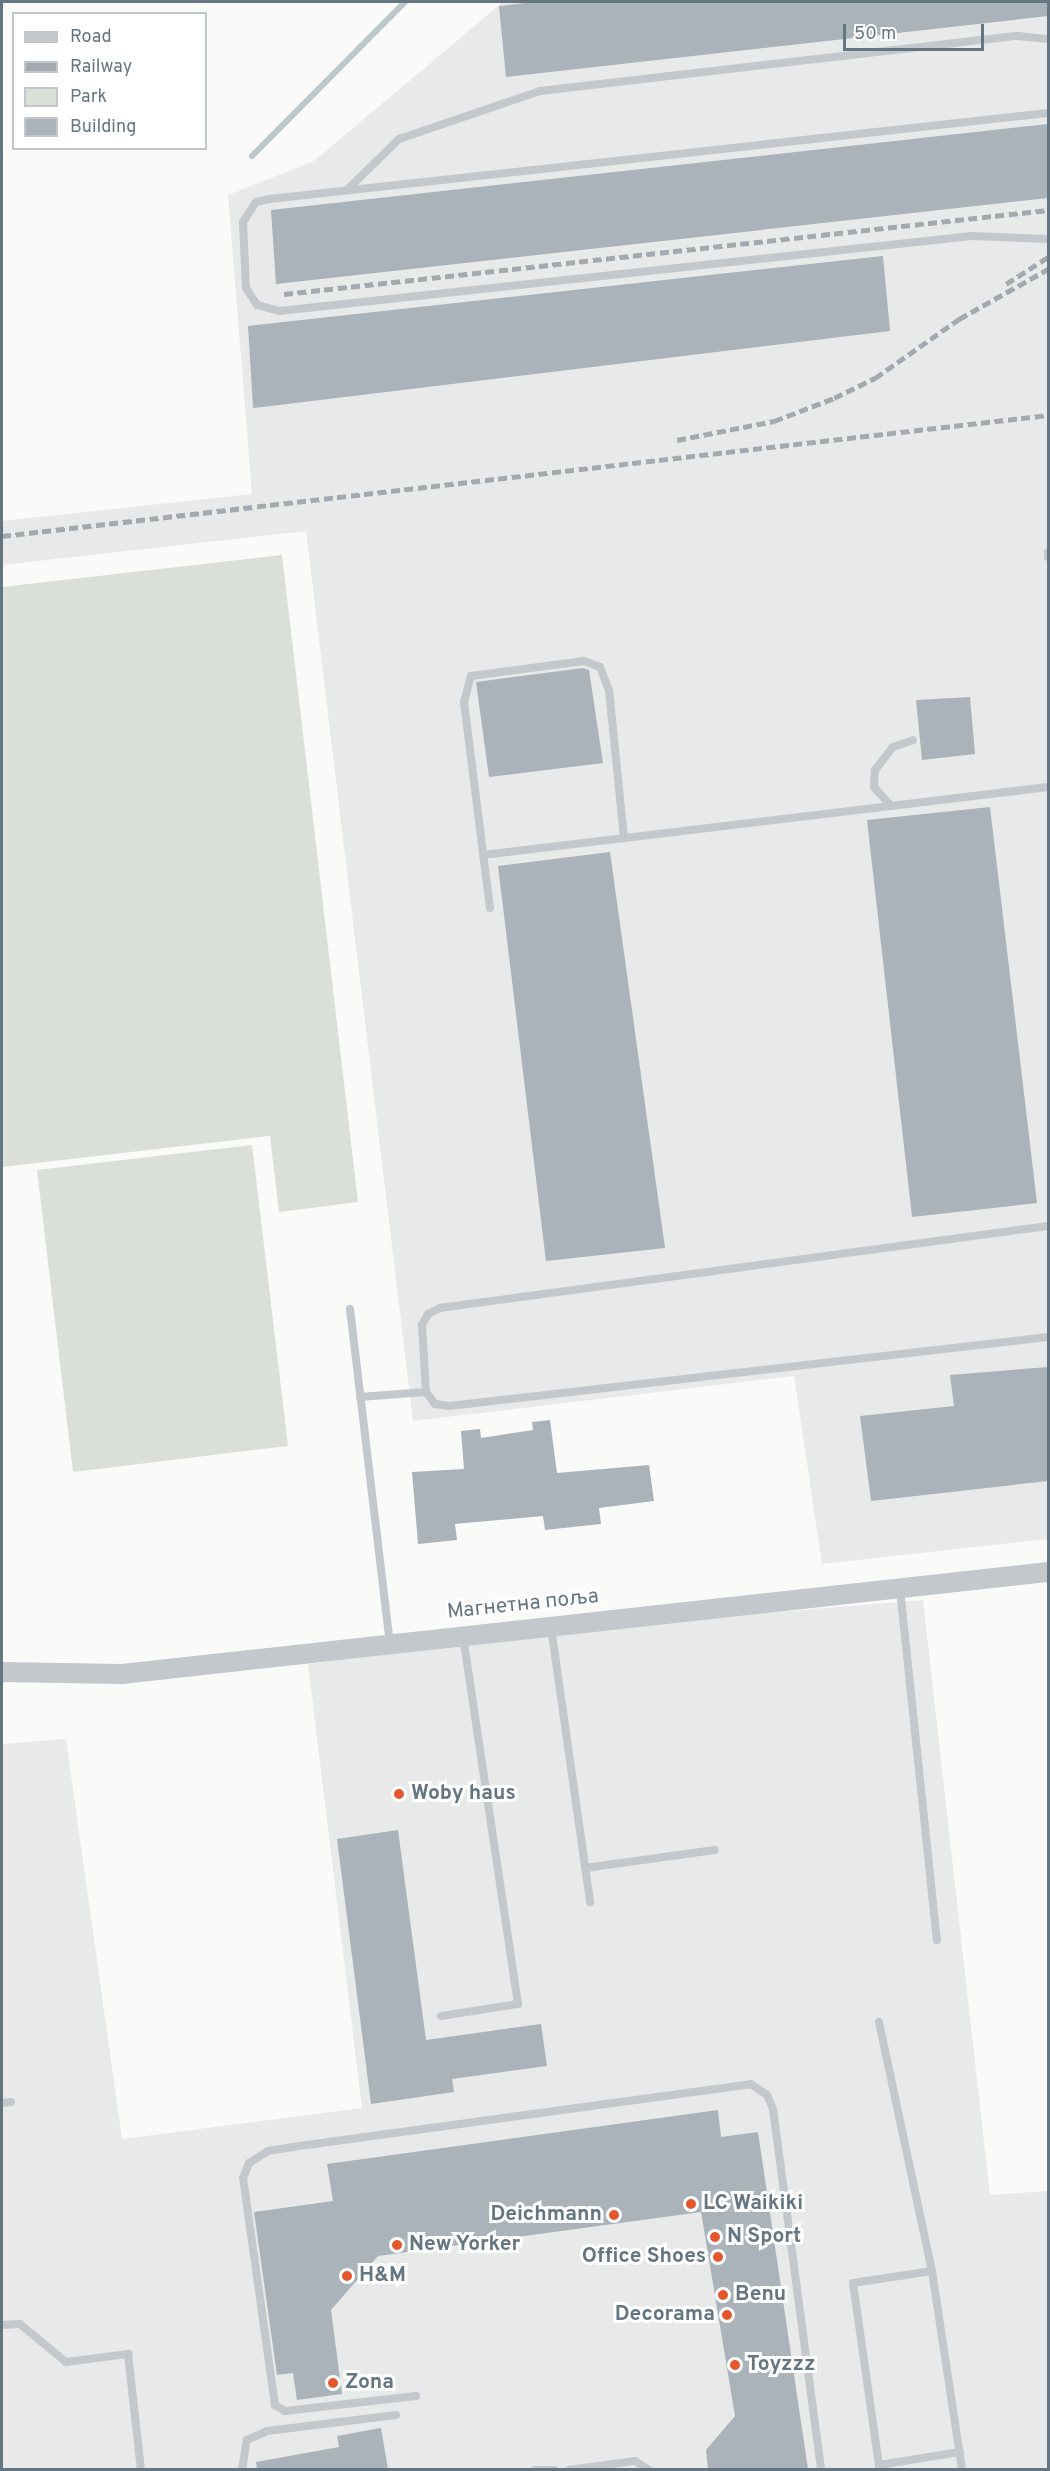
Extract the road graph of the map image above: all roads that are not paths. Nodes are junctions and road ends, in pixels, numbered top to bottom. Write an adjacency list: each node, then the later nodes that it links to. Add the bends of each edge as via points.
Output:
1 (1048, 39): 3 (lane, via 1018,36 540,91 399,139)
2 (1048, 113): 3 (lane)
3 (347, 190): 4 (lane, via 270,199 246,211 246,288 257,306 279,311 972,236)
4 (1048, 239)
5 (913, 740): 7 (lane, via 893,747 875,770 874,787)
6 (1048, 787): 7 (lane)
7 (891, 806): 8 (lane)
8 (624, 838): 9 (lane); 9 (lane, via 609,690 600,667 584,661 468,680 464,702)
9 (483, 855): 10 (lane)
10 (490, 908)
11 (1048, 1226): 14 (lane, via 440,1308 428,1314 422,1325)
12 (350, 1308): 15 (lane)
13 (1048, 1337): 14 (lane, via 449,1406 435,1404)
14 (426, 1392): 15 (lane)
15 (360, 1397): 20 (lane)
16 (1048, 1572): 17 (street, Магнетна поља)
17 (900, 1589): 18 (street, Магнетна поља); 25 (lane)
18 (551, 1627): 19 (street, Магнетна поља); 23 (lane)
19 (463, 1636): 20 (street, Магнетна поља); 26 (lane, via 518,2004)
20 (390, 1644): 21 (street, Магнетна поља, via 122,1674)
21 (2, 1672)
22 (715, 1850): 23 (lane)
23 (585, 1868): 24 (lane)
24 (590, 1902)
25 (937, 1940)
26 (441, 2016)
27 (879, 2022): 28 (lane)
28 (932, 2271): 32 (lane); 32 (lane, via 853,2283 879,2465)
29 (2, 2325): 33 (lane, via 20,2324 66,2362 128,2354)
30 (416, 2396): 39 (lane, via 285,2411 275,2404 243,2178 249,2163 268,2151 292,2146 751,2085 767,2095 773,2109)
31 (396, 2415): 34 (lane, via 267,2431 247,2440)
32 (960, 2452): 40 (lane)
33 (141, 2469)
34 (242, 2469)
35 (535, 2469): 36 (lane)
36 (554, 2469)
37 (569, 2469): 38 (lane, via 634,2461)
38 (649, 2469)
39 (821, 2469)
40 (962, 2469)

